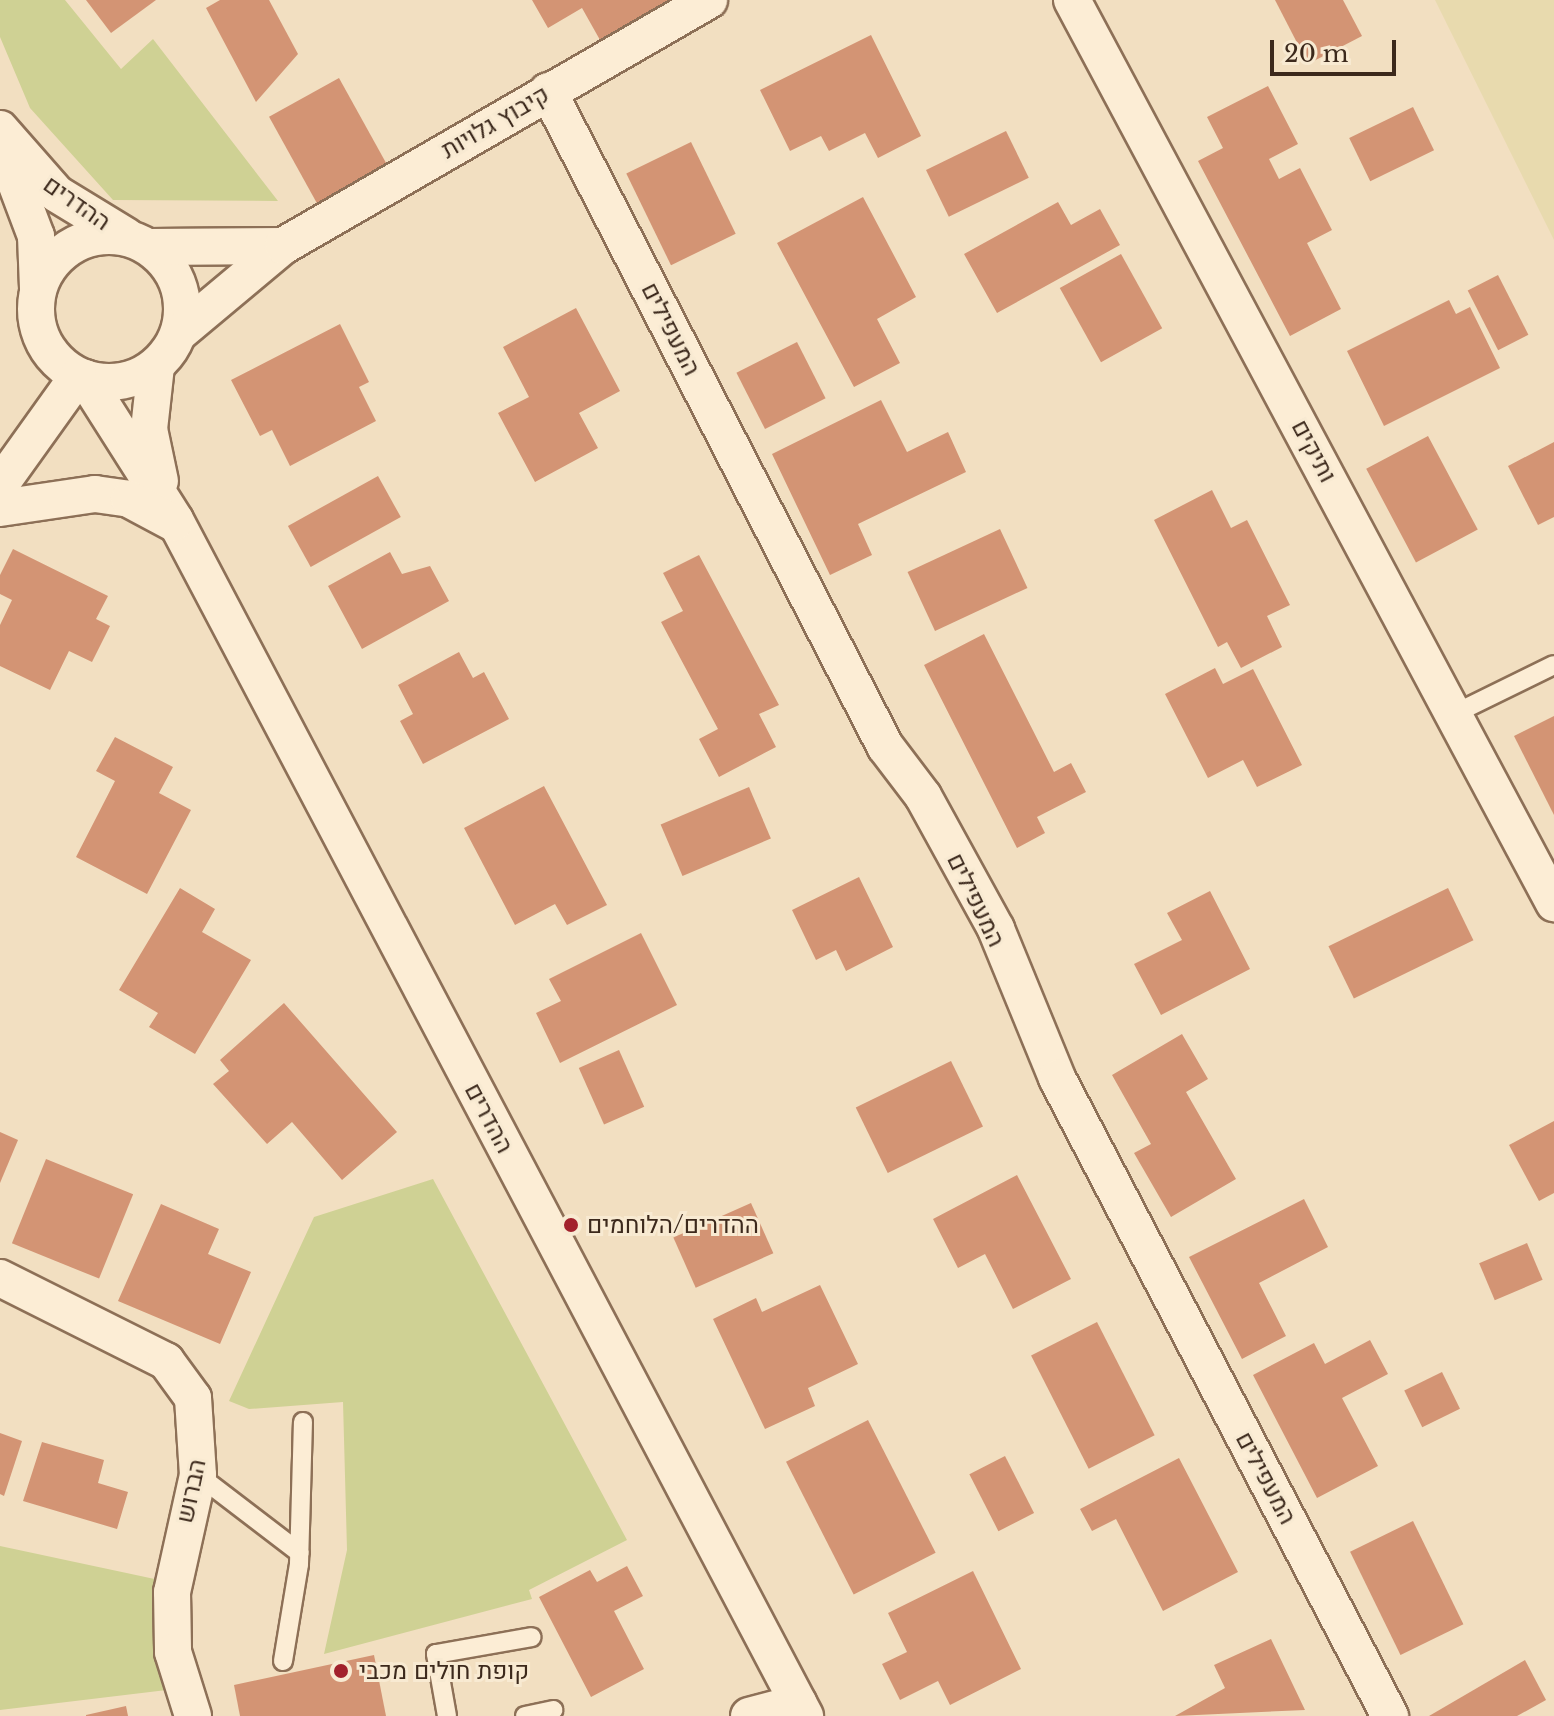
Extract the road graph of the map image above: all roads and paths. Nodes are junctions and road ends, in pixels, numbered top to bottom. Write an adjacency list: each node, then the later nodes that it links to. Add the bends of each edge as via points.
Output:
1 (709, 0): 3 (street, קיבוץ גלויות)
2 (1072, 0): 16 (street, ותיקים)
3 (548, 91): 7 (street, קיבוץ גלויות); 30 (street, המעפילים, via 885,746 923,796 996,929 1057,1078)
4 (0, 129): 6 (street, ההדרים, via 57,194)
5 (0, 141): 8 (street, ההדרים, via 36,236)
6 (139, 242): 7 (street, קיבוץ גלויות); 8 (street, via 104,235 63,252); 9 (street, via 179,285)
7 (283, 246): 9 (street, קיבוץ גלויות)
8 (38, 289): 11 (street, via 35,309 47,349)
9 (179, 333): 10 (street)
10 (156, 366): 11 (street, via 121,382); 14 (street, ההדרים, via 149,429)
11 (81, 377): 12 (street); 14 (street, ההדרים)
12 (0, 485)
13 (0, 508): 14 (street, via 95,494 129,499)
14 (176, 523): 25 (street, ההדרים)
15 (1554, 665): 16 (lane)
16 (1454, 714): 17 (street, ותיקים)
17 (1554, 903)
18 (0, 1278): 20 (street, הברוש, via 166,1361 193,1398)
19 (303, 1422): 21 (lane)
20 (198, 1475): 21 (lane); 26 (street, הברוש, via 172,1592 173,1652)
21 (300, 1553): 23 (lane)
22 (532, 1637): 27 (lane, via 436,1654)
23 (283, 1661)
24 (553, 1710): 28 (lane)
25 (802, 1710): 29 (street)
26 (193, 1716)
27 (447, 1716)
28 (525, 1716)
29 (749, 1716)
30 (1390, 1716)

